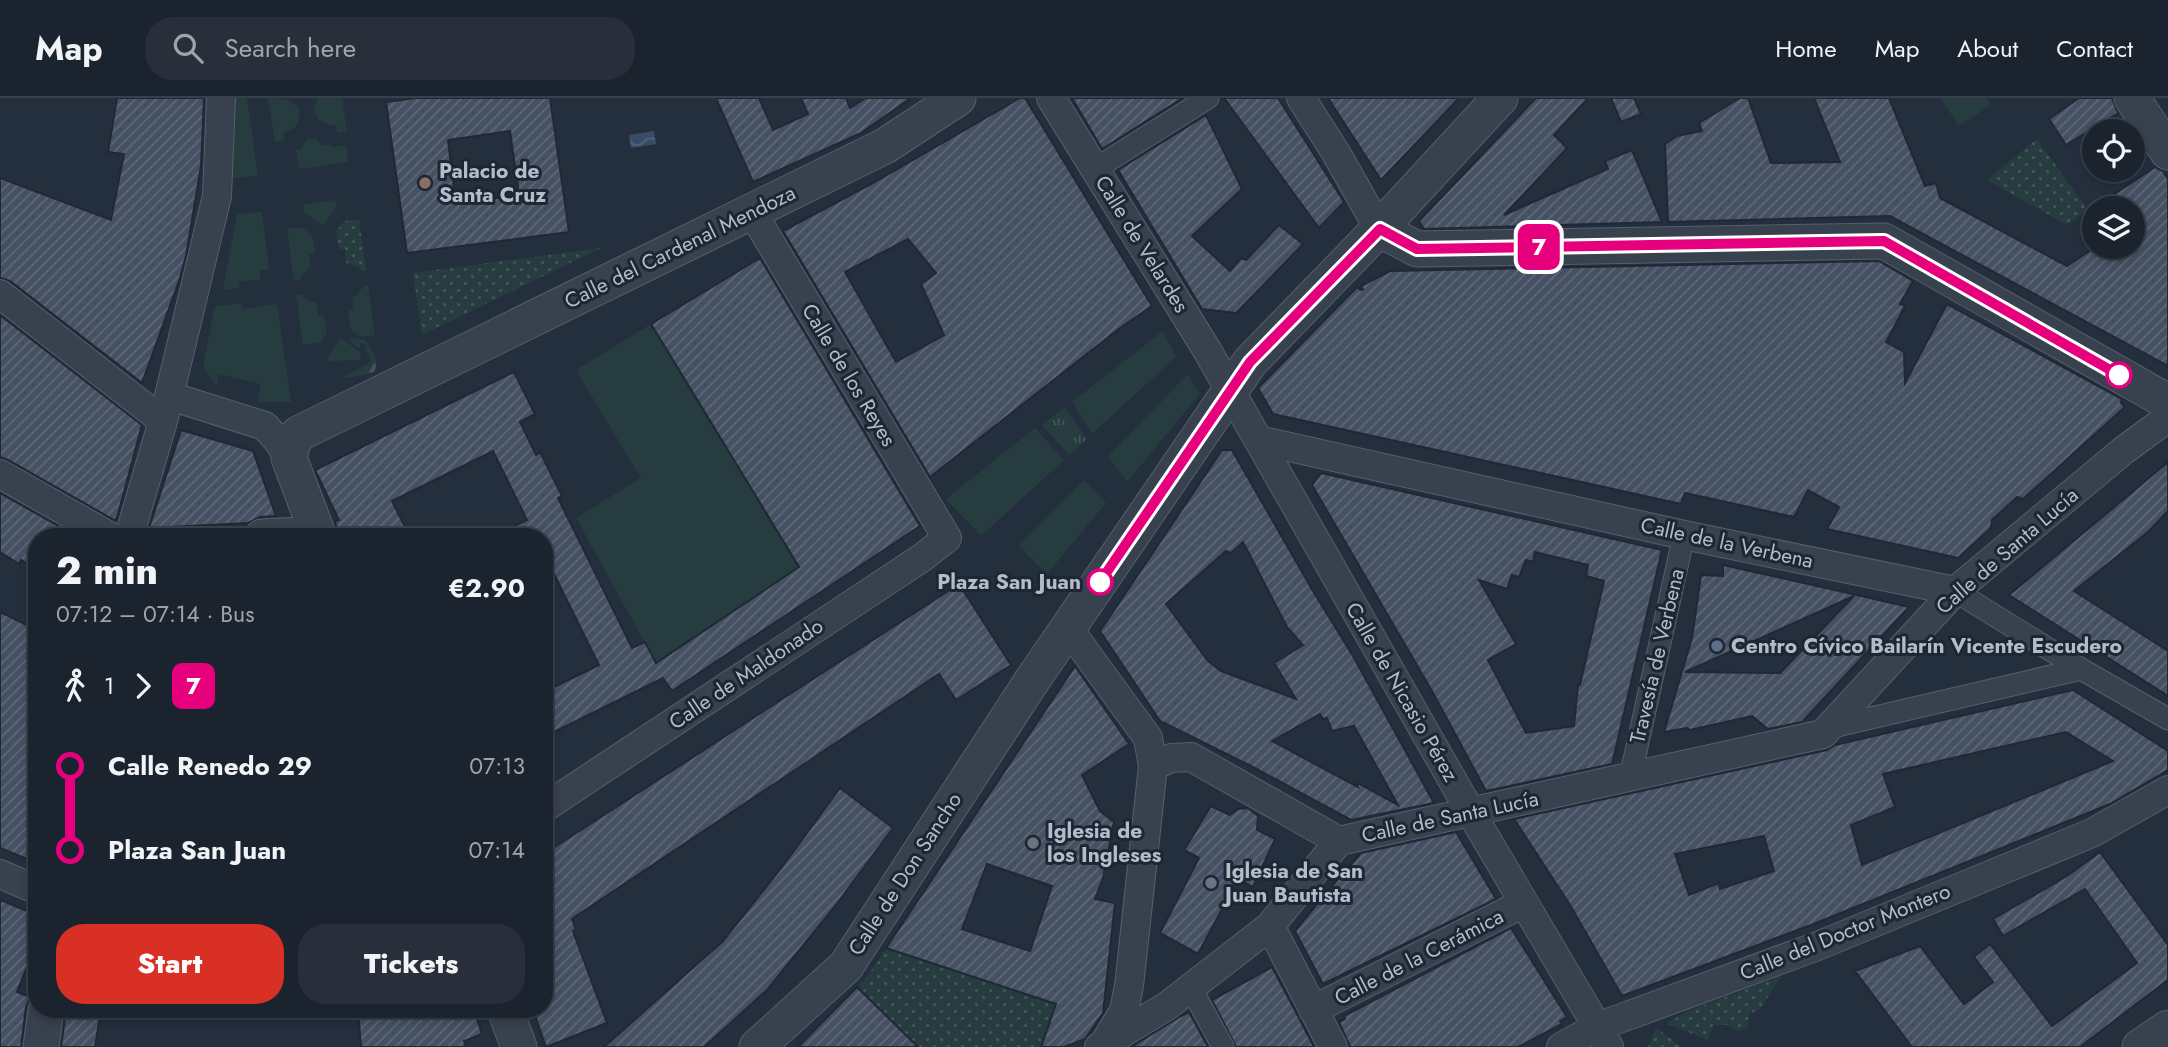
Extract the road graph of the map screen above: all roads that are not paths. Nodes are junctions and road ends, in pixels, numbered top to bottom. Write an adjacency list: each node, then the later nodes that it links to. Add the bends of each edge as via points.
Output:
1 (221, 98): 15 (street, via 217,196)
2 (958, 98): 10 (street, Calle del Cardenal Mendoza, via 885,146)
3 (1051, 98): 9 (street, Calle de Velardes)
4 (1208, 98): 9 (street)
5 (1301, 98): 11 (street)
6 (1500, 98): 11 (street, Calle de Don Sancho)
7 (2132, 98): 8 (street)
8 (2168, 152)
9 (1095, 169): 13 (street, Calle de Velardes)
10 (752, 212): 18 (street, Calle del Cardenal Mendoza, via 298,434); 24 (street, Calle de los Reyes)
11 (1380, 229): 13 (street, Calle de Don Sancho, via 1250,362); 14 (street, via 1417,249 1884,241)
12 (0, 294): 15 (street)
13 (1231, 392): 17 (street, Calle de Nicasio Pérez); 26 (street, Calle de Don Sancho)
14 (2168, 402)
15 (167, 409): 18 (street, via 265,426); 21 (street)
16 (2168, 418): 25 (street, Calle de Santa Lucía)
17 (1258, 440): 23 (street, Calle de la Verbena); 34 (street, Calle de Nicasio Pérez)
18 (289, 458): 22 (street)
19 (0, 474): 20 (street)
20 (95, 528)
21 (132, 528)
22 (315, 528)
23 (1684, 535): 25 (street, Calle de la Verbena); 31 (street, Travesía de Verbena)
24 (947, 538): 33 (street, Calle de Maldonado)
25 (1955, 591): 27 (street, Calle de la Verbena); 29 (street, Calle de Santa Lucía)
26 (1068, 628): 30 (street, via 1148,738); 50 (street, Calle de Don Sancho, via 846,966)
27 (2081, 668): 28 (street, Calle de la Verbena); 29 (street, Calle de Santa Lucía)
28 (2168, 719)
29 (1828, 728): 31 (street, Calle de Santa Lucía, via 1823,734)
30 (1153, 766): 35 (street, via 1171,758 1191,757); 40 (street)
31 (1630, 778): 34 (street, Calle de Santa Lucía)
32 (2168, 790): 47 (street, Calle del Doctor Montero, via 2092,833)
33 (553, 802)
34 (1470, 811): 35 (street, Calle de Santa Lucía); 38 (street, Calle de Nicasio Pérez)
35 (1339, 841): 39 (street, Calle de Santa Lucía)
36 (0, 874): 37 (street)
37 (28, 886)
38 (1524, 904): 43 (street, Calle de la Cerámica); 47 (street, Calle de Nicasio Pérez)
39 (1270, 926): 41 (street, Calle de Santa Lucía); 43 (street)
40 (1129, 986): 42 (street, via 1142,1000); 51 (street, via 1124,1011)
41 (1191, 988): 42 (street, Calle de Santa Lucía); 52 (street)
42 (1167, 1006): 51 (street, Calle de Santa Lucía)
43 (1312, 1010): 53 (street)
44 (45, 1018): 48 (street)
45 (508, 1018): 49 (street)
46 (2168, 1028): 55 (street)
47 (1603, 1037): 54 (street, Calle del Doctor Montero)
48 (41, 1047)
49 (519, 1047)
50 (757, 1047)
51 (1101, 1047)
52 (1223, 1047)
53 (1334, 1047)
54 (1561, 1047)
55 (2140, 1047)

